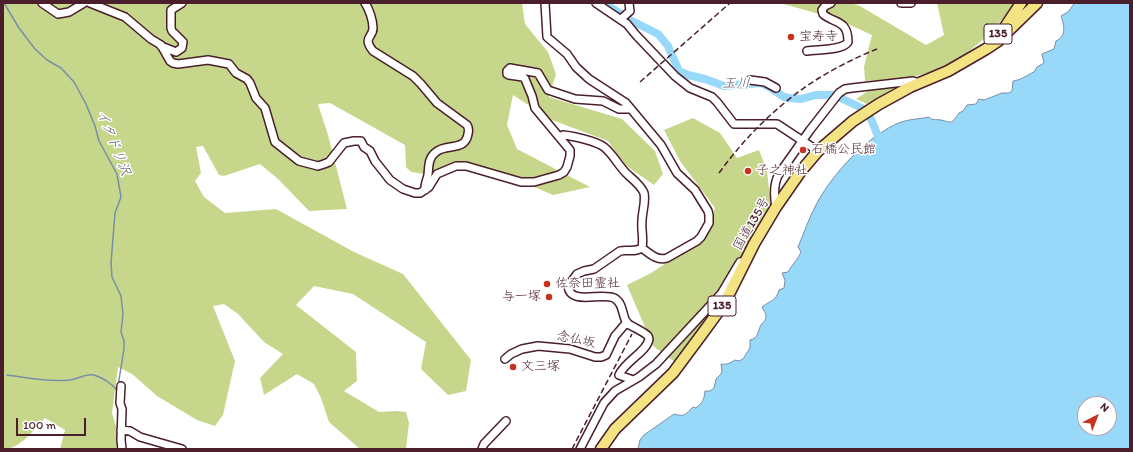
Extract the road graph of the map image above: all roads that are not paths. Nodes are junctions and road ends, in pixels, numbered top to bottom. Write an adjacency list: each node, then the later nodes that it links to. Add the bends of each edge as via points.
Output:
1 (42, 3): 2 (street, via 58,14 69,12)
2 (84, 3)
3 (90, 3): 16 (street, via 125,17)
4 (182, 3): 16 (street, via 171,10 171,28 182,39 183,45 176,52)
5 (365, 3): 27 (street, via 373,27 368,44 373,51 413,76 437,103 469,129 463,144 439,150 432,156)
6 (545, 3): 23 (street, via 547,37 589,79)
7 (596, 3): 15 (street)
8 (629, 3): 15 (street, via 630,11)
9 (831, 3): 18 (street, via 823,8 823,14 841,22 848,42 845,46)
10 (901, 3): 11 (street)
11 (911, 3)
12 (1021, 3): 19 (highway, 国道135号 / 135, via 999,33)
13 (1025, 3): 17 (highway, via 1012,22)
14 (1037, 3): 17 (highway, 国道135号 / 135)
15 (621, 19): 25 (street, via 675,76 690,88 712,97 734,124 777,124)
16 (161, 45): 27 (street, via 173,63 208,60 222,62 247,79 256,98 265,108 275,142 299,161 318,166 329,162 344,144 354,140 361,141 390,180 409,192)
17 (986, 49): 19 (highway, 国道135号 / 135)
18 (807, 51)
19 (970, 60): 21 (highway, 国道135号 / 135)
20 (750, 80): 22 (street, via 765,82)
21 (920, 83): 25 (street, via 913,81 845,89); 26 (highway, 国道135号 / 135, via 860,116)
22 (776, 88)
23 (631, 109): 24 (street, via 619,109 603,101 575,99 548,90 538,73 508,69 509,75 525,79 534,108); 29 (street, via 661,145 677,173 695,190 710,215 709,223 701,237 667,258 658,258)
24 (560, 138): 27 (street, via 570,150 570,156 565,171 559,175 534,182 521,182 466,166 456,166 437,174); 29 (street, via 563,135 569,136 603,146 642,189 645,200)
25 (802, 141): 26 (street); 28 (street, via 777,177 774,196)
26 (820, 149): 28 (highway, 国道135号 / 135)
27 (425, 190)
28 (776, 207): 30 (highway, 国道135号 / 135)
29 (642, 248): 31 (street, via 638,251 620,251 594,269 577,274 568,286 568,290 576,297 615,298)
30 (747, 258): 33 (street, via 742,258 721,294 656,364); 41 (highway, 国道135号 / 135, via 724,304 679,366 615,428)
31 (627, 322): 32 (street, 念仏坂, via 615,336 606,355 601,357 570,349 538,346 522,349); 33 (street, via 650,339 648,344 622,368 619,375)
32 (505, 359)
33 (632, 380): 40 (street, via 607,399)
34 (121, 386): 36 (street)
35 (506, 421): 39 (street)
36 (121, 430): 37 (street); 38 (street)
37 (122, 449)
38 (182, 449)
39 (482, 449)
40 (580, 449)
41 (601, 449)

